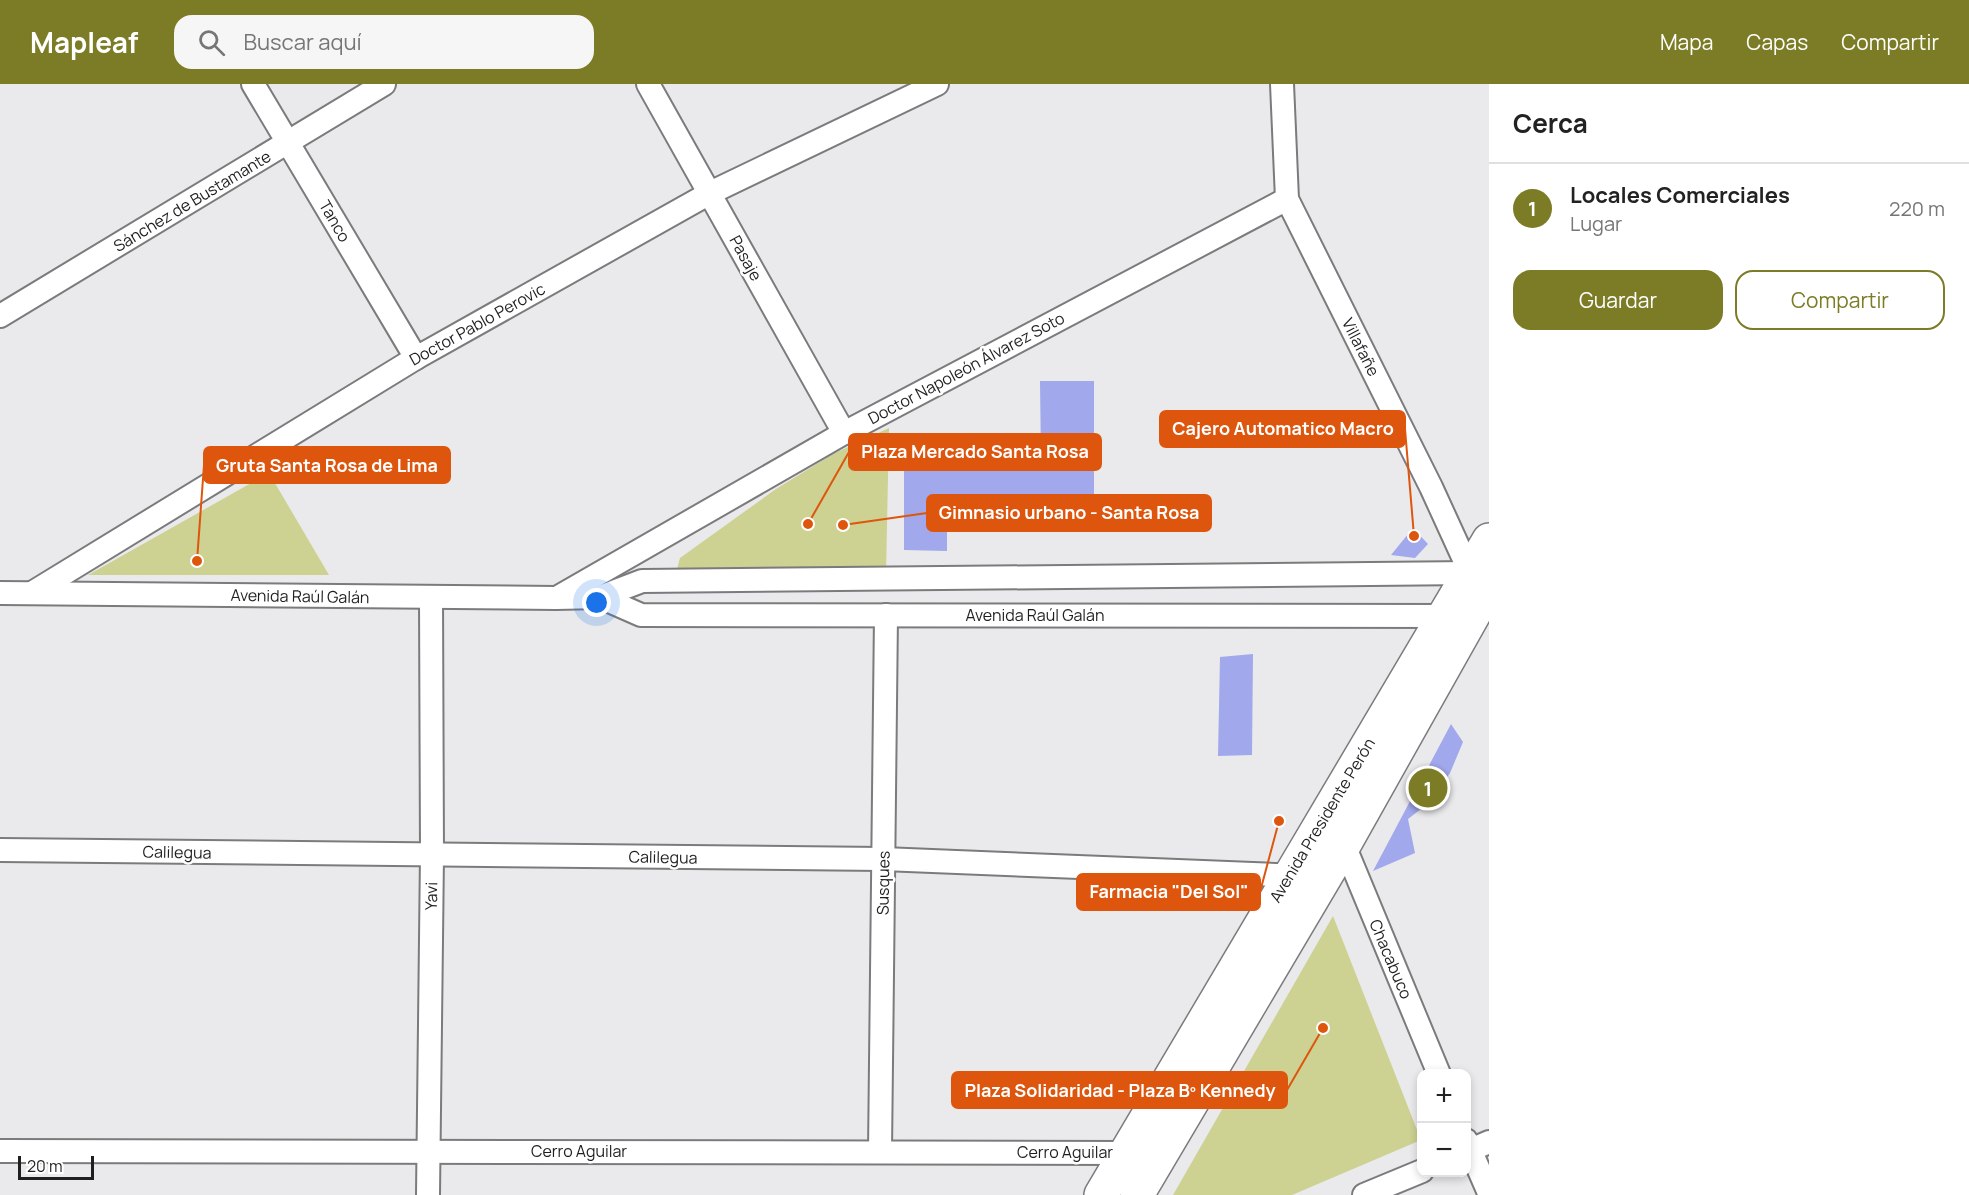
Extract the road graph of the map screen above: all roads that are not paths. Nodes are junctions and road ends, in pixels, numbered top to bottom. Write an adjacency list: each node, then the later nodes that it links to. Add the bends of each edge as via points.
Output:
1 (253, 84): 6 (street, Tanco)
2 (384, 84): 6 (street, Sánchez de Bustamante)
3 (648, 84): 7 (street, Pasaje)
4 (937, 84): 7 (street, Doctor Pablo Perovic)
5 (1282, 84): 8 (street, Villafañe)
6 (289, 142): 9 (street, Sánchez de Bustamante); 10 (street, Tanco)
7 (710, 193): 10 (street, Doctor Pablo Perovic); 11 (street, Pasaje)
8 (1287, 199): 11 (street, Doctor Napoleón Álvarez Soto); 18 (street, Villafañe, via 1431,487)
9 (0, 316)
10 (416, 358): 14 (street, Doctor Pablo Perovic)
11 (844, 432): 17 (street, Doctor Napoleón Álvarez Soto)
12 (1489, 540): 18 (main road, Avenida Presidente Perón)
13 (0, 592): 14 (street, Avenida Raúl Galán)
14 (32, 593): 15 (street, Avenida Raúl Galán)
15 (431, 597): 17 (street, Avenida Raúl Galán); 22 (street, Yavi)
16 (600, 597): 17 (street, Avenida Raúl Galán); 18 (street, Avenida Raúl Galán, via 642,581); 19 (street, Avenida Raúl Galán, via 641,615)
17 (556, 598)
18 (1475, 602): 19 (street, Avenida Raúl Galán); 20 (main road, Avenida Presidente Perón); 24 (main road, Avenida Presidente Perón)
19 (886, 615): 23 (street, Susques)
20 (1344, 845): 25 (main road, Avenida Presidente Perón); 26 (street, Chacabuco)
21 (0, 850): 22 (street, Calilegua)
22 (432, 854): 23 (street, Calilegua); 29 (street, Yavi)
23 (883, 859): 24 (street, Calilegua); 30 (street, Susques)
24 (1288, 876): 25 (street, Calilegua); 31 (main road, Avenida Presidente Perón)
25 (1325, 876): 32 (main road, Avenida Presidente Perón)
26 (1437, 1069)
27 (1473, 1146): 34 (street)
28 (0, 1151): 29 (street, Cerro Aguilar)
29 (427, 1151): 30 (street, Cerro Aguilar); 35 (street, Yavi)
30 (880, 1152): 31 (street, Cerro Aguilar)
31 (1125, 1153): 32 (street, Cerro Aguilar); 36 (main road, Avenida Presidente Perón)
32 (1157, 1160): 37 (main road, Avenida Presidente Perón)
33 (1417, 1173): 38 (street)
34 (1489, 1193)
35 (428, 1195)
36 (1101, 1195)
37 (1137, 1195)
38 (1364, 1195)

